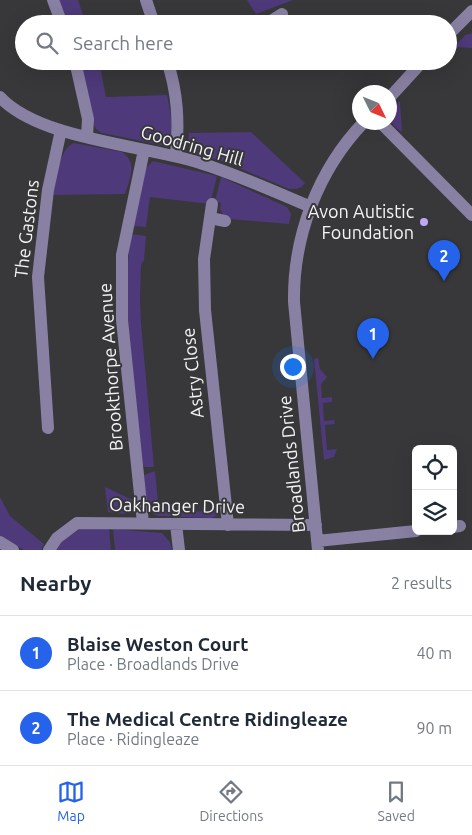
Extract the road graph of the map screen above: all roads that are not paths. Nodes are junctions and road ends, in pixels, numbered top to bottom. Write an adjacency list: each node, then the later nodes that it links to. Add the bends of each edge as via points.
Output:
1 (53, 0): 4 (street)
2 (146, 0): 5 (street)
3 (471, 13): 6 (street)
4 (59, 15)
5 (151, 15)
6 (457, 26)
7 (77, 70): 15 (street, via 88,119)
8 (170, 70): 17 (street, via 178,108)
9 (415, 70): 10 (street)
10 (397, 89)
11 (0, 97): 12 (street, via 23,116)
12 (61, 130): 15 (street, Goodring Hill); 23 (street, The Gastons, via 48,190 38,277 53,404)
13 (358, 130): 19 (street, Broadlands Drive, via 335,158)
14 (388, 130): 20 (street)
15 (87, 137): 16 (street, Goodring Hill)
16 (144, 150): 17 (street, Goodring Hill); 24 (street, Brookthorpe Avenue, via 122,255 121,292)
17 (176, 156): 19 (street, Goodring Hill, via 221,170)
18 (212, 204): 21 (street, Astry Close)
19 (311, 206): 27 (street, Broadlands Drive, via 298,250 294,287)
20 (472, 216)
21 (210, 218): 22 (street); 26 (street, Astry Close, via 204,259 205,325)
22 (226, 221)
23 (48, 428)
24 (143, 523): 25 (street, Oakhanger Drive); 32 (street, Oakhanger Drive, via 77,523 57,538)
25 (176, 524): 26 (street, Oakhanger Drive); 33 (street)
26 (228, 525): 27 (street, Oakhanger Drive)
27 (316, 525): 30 (street, Broadlands Drive)
28 (412, 531): 30 (street)
29 (0, 542): 31 (street)
30 (318, 546)
31 (13, 550)
32 (49, 550)
33 (179, 550)

